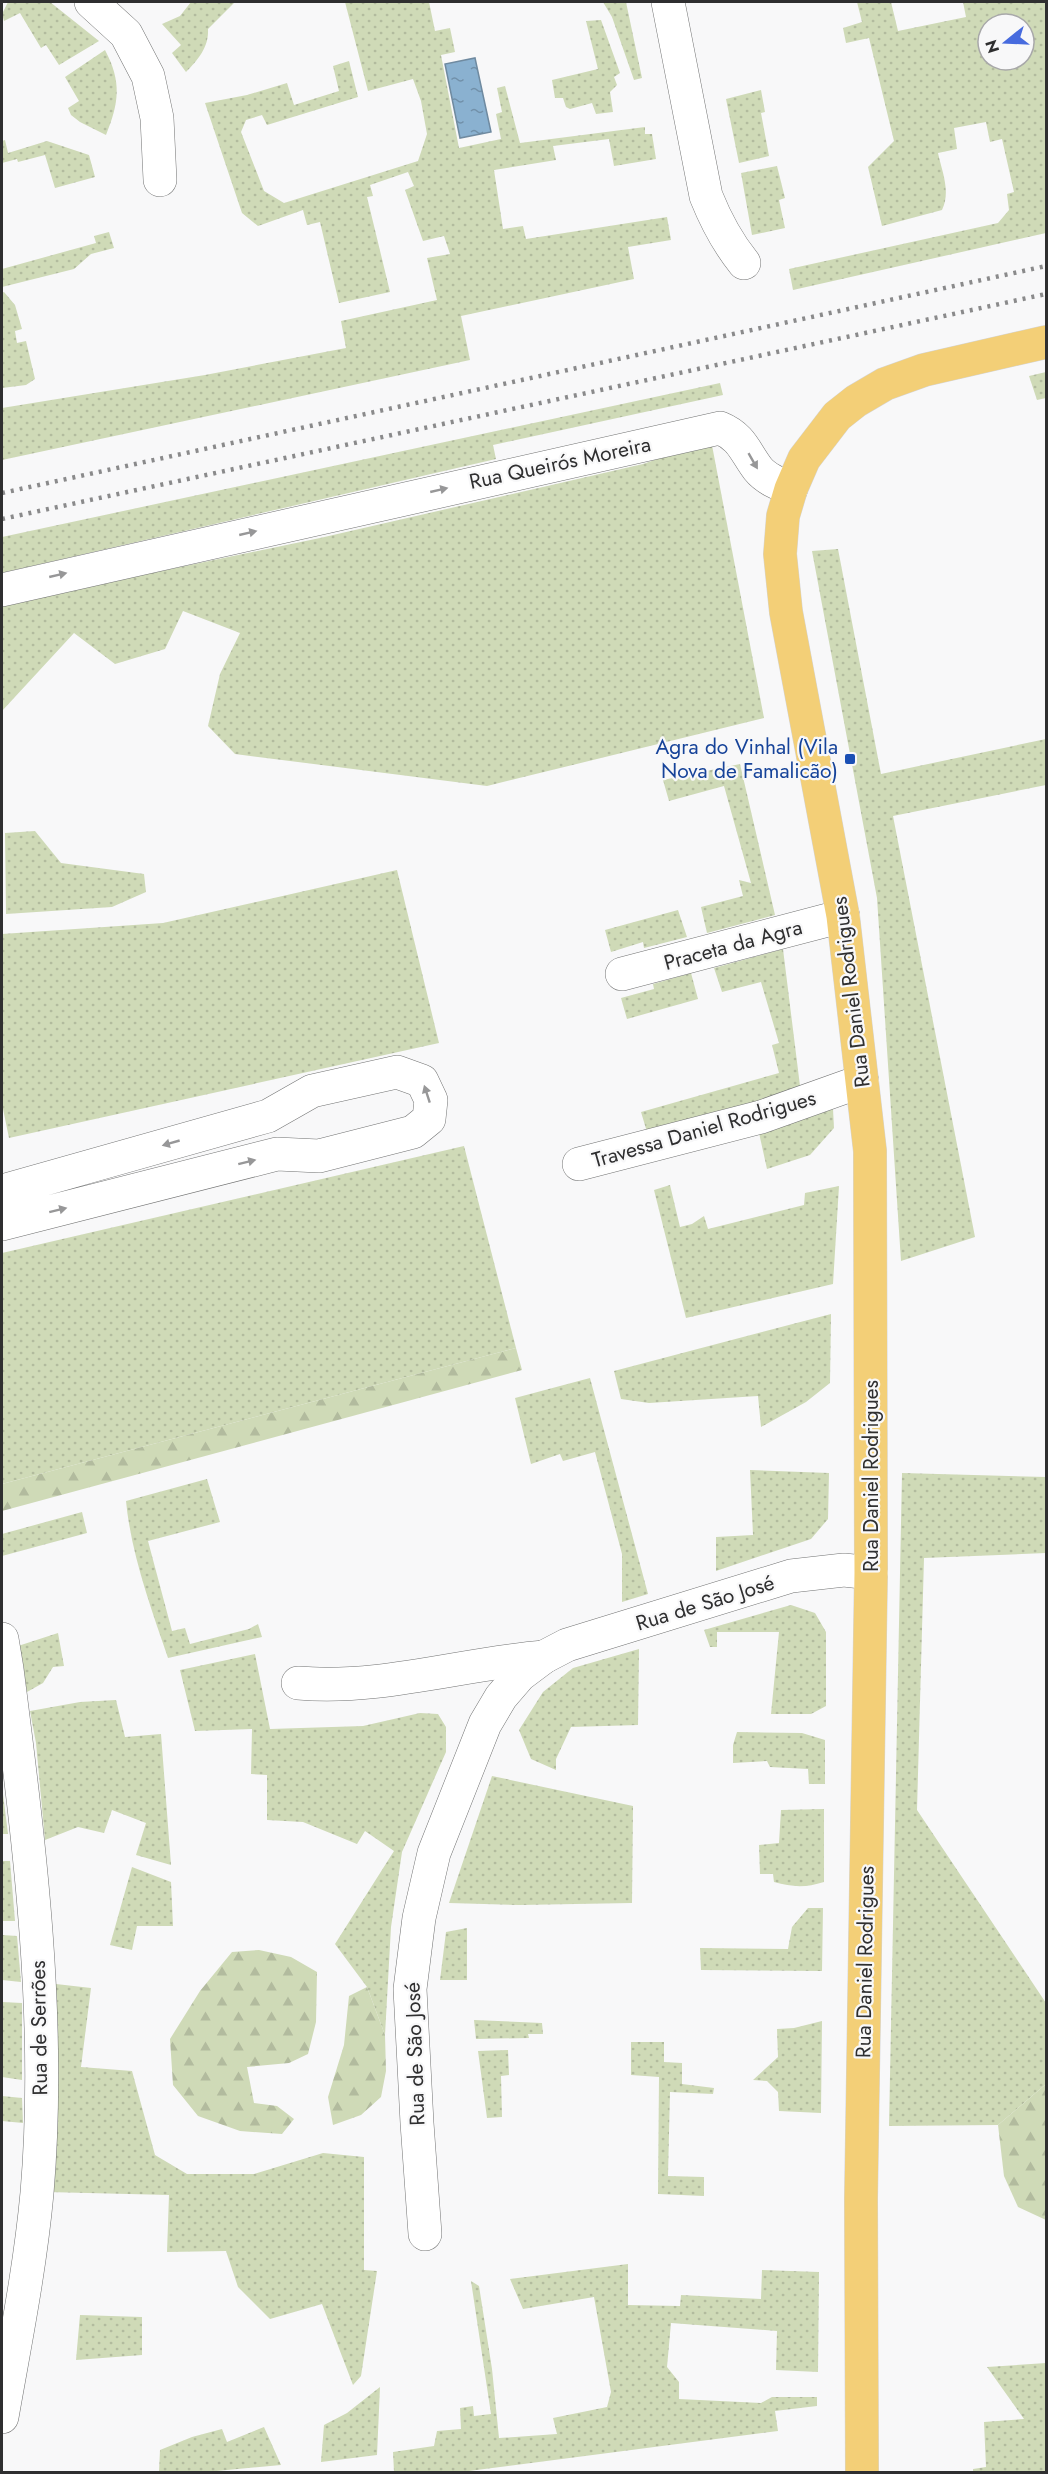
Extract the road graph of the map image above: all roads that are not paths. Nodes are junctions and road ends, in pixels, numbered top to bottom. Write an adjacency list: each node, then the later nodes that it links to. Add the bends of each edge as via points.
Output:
1 (91, 2): 3 (street, via 126,34 148,76 157,118)
2 (668, 2): 4 (street, via 706,196 730,246)
3 (160, 180)
4 (744, 262)
5 (1047, 342): 6 (main road, via 924,370 885,384 837,416 804,459)
6 (790, 489): 7 (street, Rua Queirós Moreira, one-way to 6, via 720,428 735,435 759,470); 8 (main road, Rua Daniel Rodrigues, via 780,554 786,612)
7 (2, 590)
8 (843, 916): 9 (street, Praceta da Agra); 10 (main road, Rua Daniel Rodrigues)
9 (622, 974)
10 (862, 1081): 11 (street, Travessa Daniel Rodrigues, via 761,1117); 14 (main road, Rua Daniel Rodrigues, via 870,1151)
11 (579, 1164)
12 (2, 1191): 13 (street, one-way to 12, via 277,1154 319,1156 413,1132 429,1119 430,1100 422,1082 397,1072 312,1091 268,1116)
13 (2, 1224)
14 (871, 1572): 16 (street, Rua de São José, via 844,1570 791,1576 567,1645); 20 (main road, Rua Daniel Rodrigues, via 861,2199)
15 (2, 1639): 19 (street, Rua de Serrões, via 32,1883 40,1988 41,2090 33,2230)
16 (544, 1657): 17 (street, Rua de São José, via 495,1661 414,1678 357,1684); 18 (street, Rua de São José, via 513,1682 485,1724 434,1853 420,1918 410,1989)
17 (298, 1683)
18 (425, 2234)
19 (2, 2417)
20 (862, 2472)

